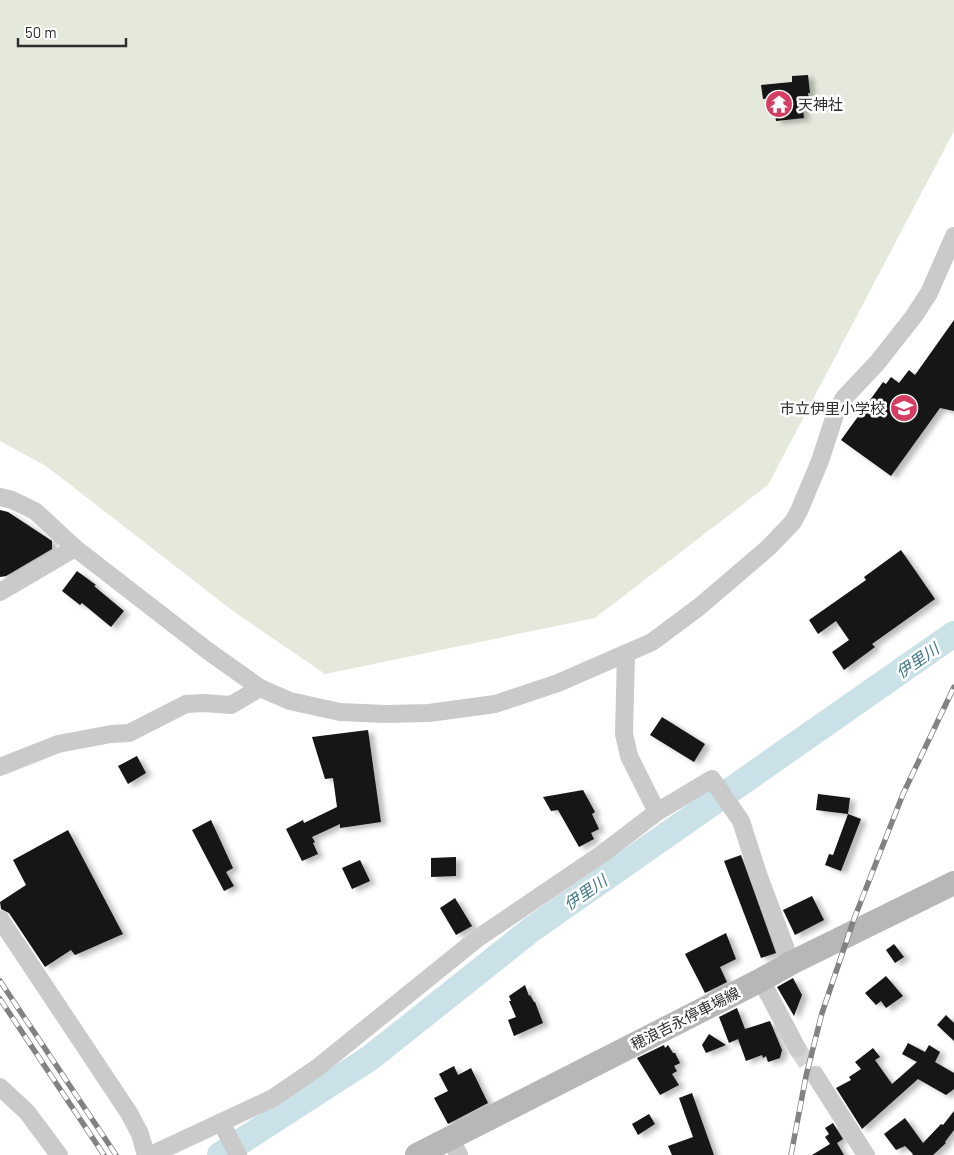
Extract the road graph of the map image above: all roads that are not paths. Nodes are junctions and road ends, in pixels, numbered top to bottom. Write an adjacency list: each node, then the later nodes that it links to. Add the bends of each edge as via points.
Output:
1 (954, 236): 5 (street, via 929,293 914,316 844,398 792,522 768,548 699,607 652,642)
2 (0, 497): 3 (street, via 35,511)
3 (75, 548): 4 (street); 6 (street)
4 (0, 592)
5 (626, 654): 6 (street, via 558,683 495,704 429,713 340,712 290,701); 8 (street, via 624,734 629,756)
6 (260, 688): 7 (street, via 231,705 186,704 129,733 58,744)
7 (0, 767)
8 (658, 812): 11 (street, via 712,779 741,821); 16 (street, via 478,938 317,1068 273,1098)
9 (954, 883): 11 (main road, 穂浪吉永停車場線)
10 (0, 919): 19 (street, via 129,1113)
11 (791, 964): 12 (main road, 穂浪吉永停車場線)
12 (761, 980): 13 (street); 17 (main road, 穂浪吉永停車場線)
13 (798, 1048)
14 (815, 1075): 23 (street)
15 (0, 1087): 18 (street, via 27,1112)
16 (221, 1123): 20 (street); 21 (street)
17 (454, 1147): 22 (main road, 穂浪吉永停車場線)
18 (58, 1155)
19 (146, 1155)
20 (151, 1155)
21 (238, 1155)
22 (417, 1155)
23 (866, 1155)

